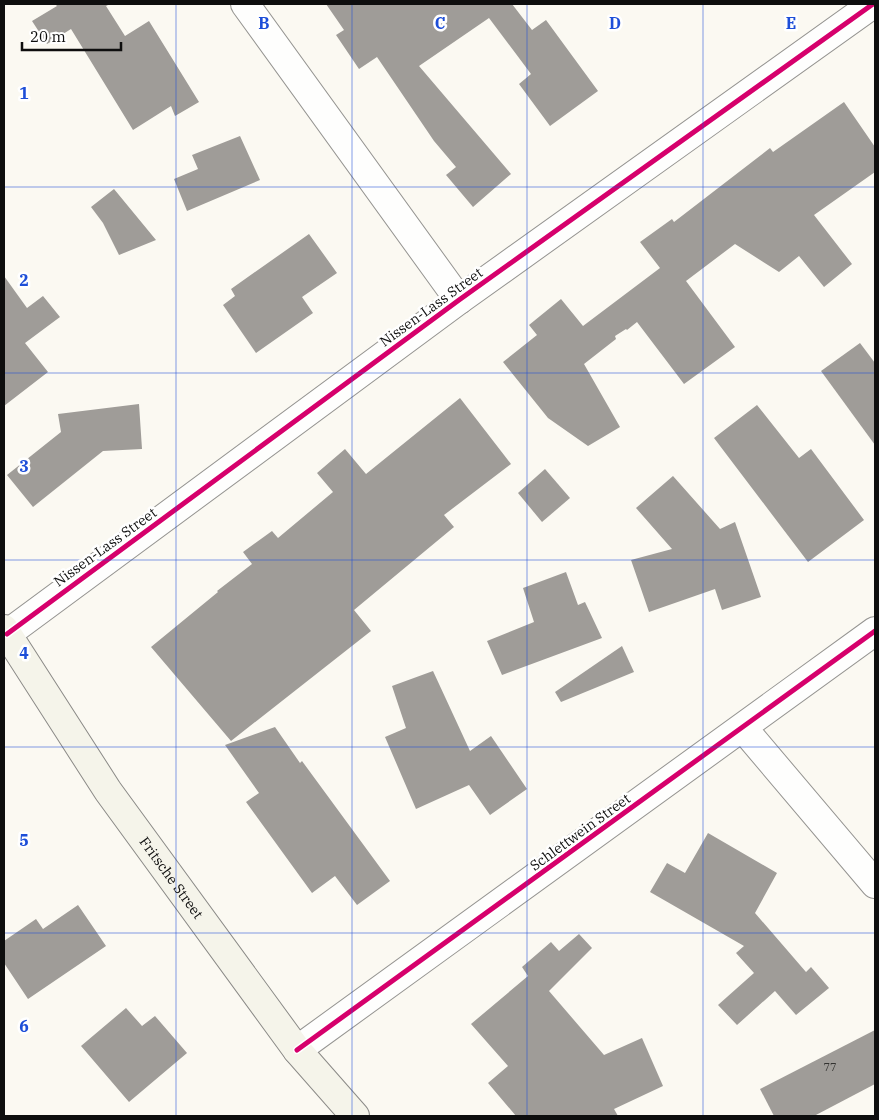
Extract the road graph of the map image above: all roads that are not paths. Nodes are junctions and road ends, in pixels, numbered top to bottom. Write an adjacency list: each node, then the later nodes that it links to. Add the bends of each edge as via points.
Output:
1 (246, 4): 3 (street, Nissen-Lass Street)
2 (873, 4): 3 (street, Nissen-Lass Street)
3 (459, 300): 5 (street, Nissen-Lass Street)
4 (875, 631): 6 (street, Schlettwein Street)
5 (5, 632): 8 (street, Fritsche Street, via 108,791)
6 (743, 728): 7 (street); 8 (street, Schlettwein Street)
7 (875, 884)
8 (297, 1050): 9 (street, Fritsche Street)
9 (355, 1116)

